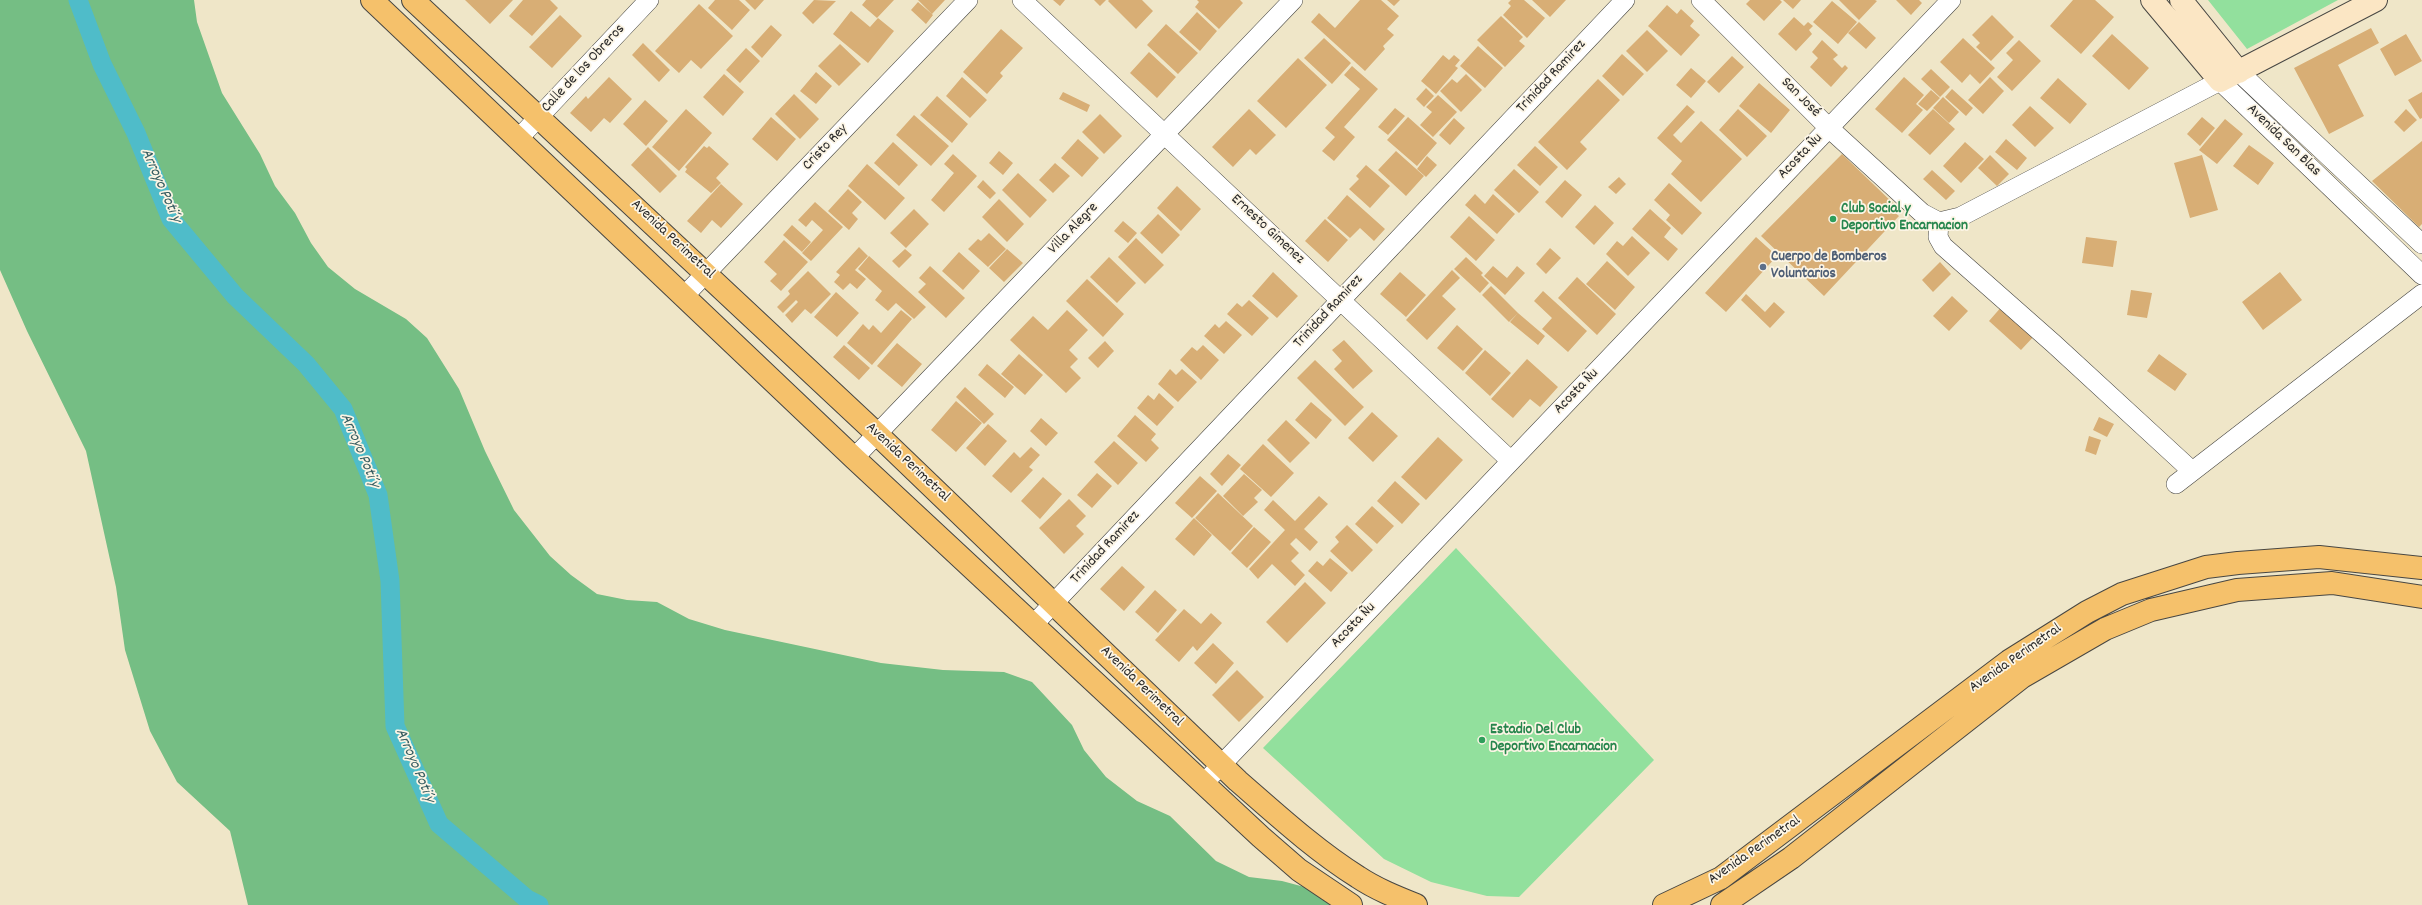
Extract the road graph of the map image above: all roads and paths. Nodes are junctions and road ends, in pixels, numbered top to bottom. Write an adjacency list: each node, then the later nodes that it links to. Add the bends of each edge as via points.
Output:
1 (372, 0): 17 (main road, Avenida Perimetral)
2 (413, 0): 14 (main road, Avenida Perimetral)
3 (648, 0): 14 (street, Calle de los Obreros)
4 (968, 0): 20 (street, Cristo Rey)
5 (1022, 0): 16 (street, Ernesto Gimenez)
6 (1293, 0): 16 (street, Villa Alegre)
7 (1625, 0): 24 (street, Trinidad Ramirez)
8 (1701, 0): 15 (street, San José)
9 (1951, 0): 15 (street, Acosta Ñu)
10 (2152, 0): 13 (street, Avenida San Blas)
11 (2181, 0): 13 (street, Avenida San Blas)
12 (2376, 0): 13 (street)
13 (2229, 76): 18 (street, via 1960,217); 19 (street, Avenida San Blas); 21 (street, Avenida San Blas)
14 (539, 116): 17 (street, Calle de los Obreros); 20 (main road, Avenida Perimetral)
15 (1829, 128): 18 (street, San José, via 1922,213); 27 (street, Acosta Ñu)
16 (1165, 134): 24 (street, Ernesto Gimenez); 25 (street, Villa Alegre)
17 (519, 138): 23 (main road, Avenida Perimetral)
18 (1939, 222): 28 (street, via 1938,237 1943,246)
19 (2422, 244)
20 (706, 273): 23 (street, Cristo Rey); 25 (main road, Avenida Perimetral)
21 (2422, 274)
22 (2422, 294): 28 (street)
23 (684, 296): 26 (main road, Avenida Perimetral)
24 (1340, 300): 27 (street, Ernesto Gimenez); 32 (street, Trinidad Ramirez)
25 (877, 434): 26 (street, Villa Alegre); 32 (main road, Avenida Perimetral)
26 (854, 458): 33 (main road, Avenida Perimetral)
27 (1511, 461): 34 (street, Acosta Ñu)
28 (2192, 471): 29 (street)
29 (2176, 484)
30 (2422, 568): 38 (main road, Avenida Perimetral, via 2319,557 2238,563 2206,567 2122,594 2087,612 2009,661 1721,878)
31 (2422, 597): 39 (main road, Avenida Perimetral, via 2332,583 2237,590 2151,610 2105,629 2022,677 1791,858)
32 (1053, 603): 33 (street, Trinidad Ramirez); 34 (main road, Avenida Perimetral)
33 (1033, 625): 35 (main road, Avenida Perimetral)
34 (1222, 765): 35 (street, Acosta Ñu); 37 (main road, Avenida Perimetral, via 1285,822 1358,877 1386,893)
35 (1204, 784): 36 (main road, Avenida Perimetral, via 1298,870)
36 (1351, 905)
37 (1416, 905)
38 (1664, 905)
39 (1722, 905)

